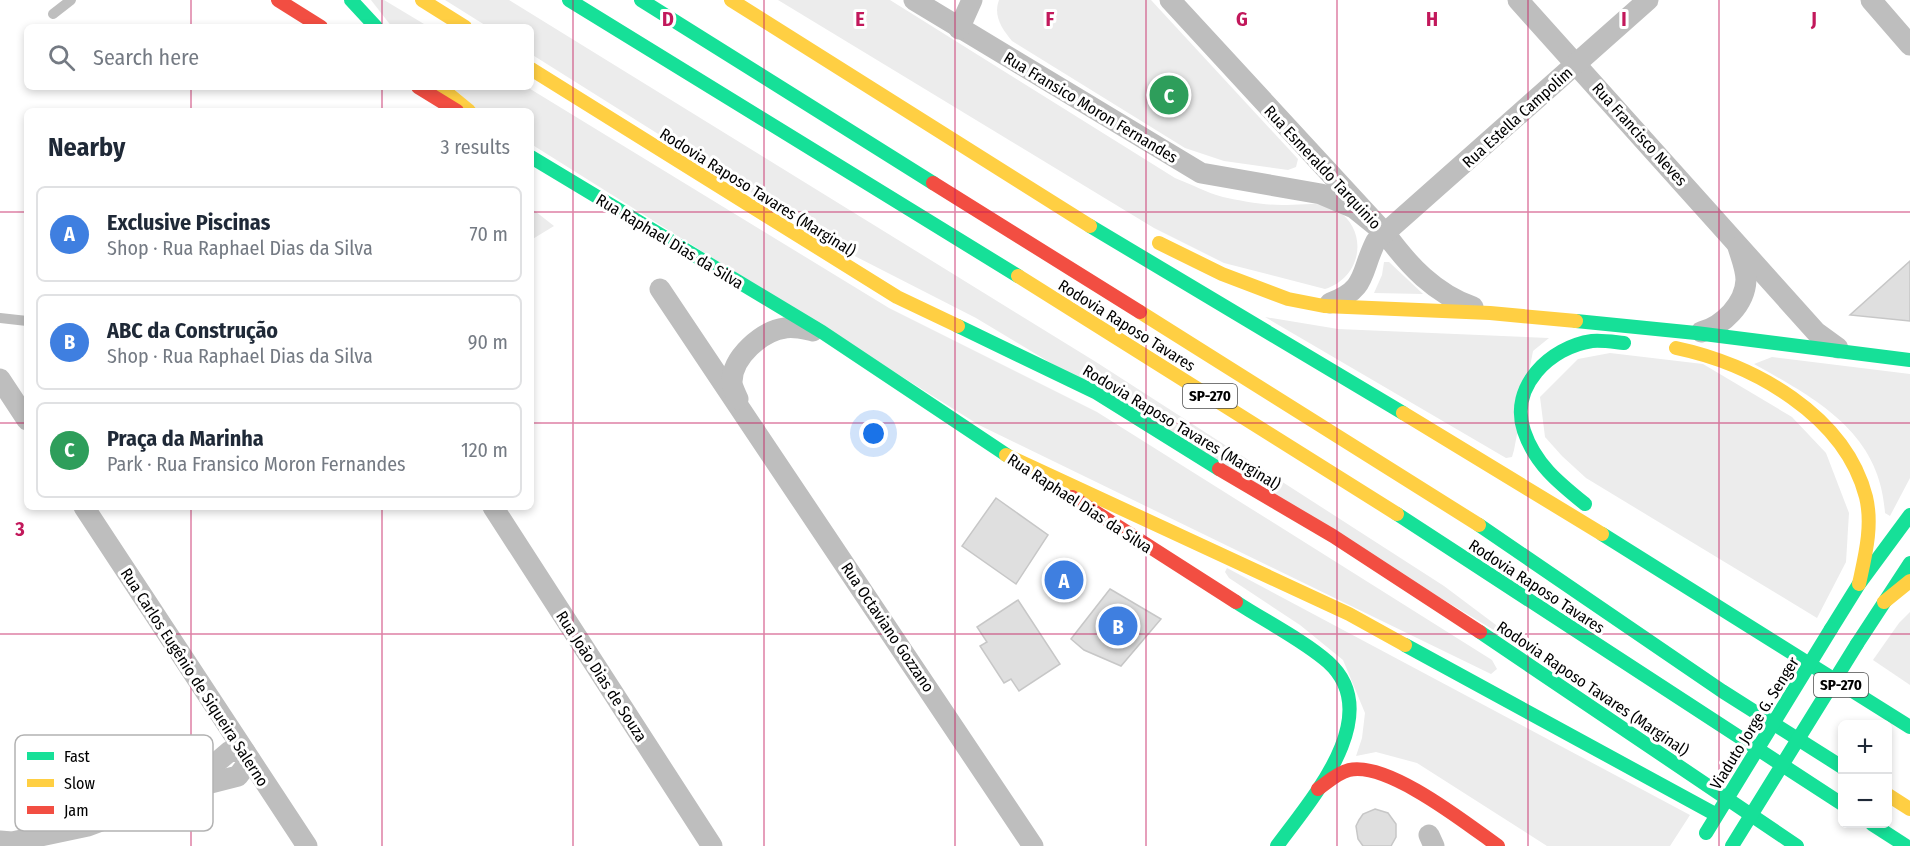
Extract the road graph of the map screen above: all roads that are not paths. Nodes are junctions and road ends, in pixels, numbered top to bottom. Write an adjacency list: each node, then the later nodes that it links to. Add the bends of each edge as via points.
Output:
1 (72, 0): 14 (lane)
2 (278, 0): 15 (main road)
3 (351, 0): 16 (main road)
4 (422, 0): 17 (main road)
5 (569, 0): 65 (main road, Rodovia Raposo Tavares / SP-270, via 1375,500)
6 (641, 0): 61 (main road, Rodovia Raposo Tavares / SP-270, via 1487,530 1722,691)
7 (731, 0): 22 (main road, SP-270)
8 (914, 0): 18 (street, Rua Fransico Moron Fernandes)
9 (972, 0): 18 (street)
10 (1170, 0): 27 (street, Rua Esmeraldo Tarquinio)
11 (1518, 0): 20 (street, Rua Francisco Neves)
12 (1648, 0): 20 (street, Rua Estella Campolim)
13 (1871, 0): 19 (street)
14 (53, 14)
15 (316, 24)
16 (373, 24)
17 (460, 24)
18 (959, 29): 30 (street, Rua Fransico Moron Fernandes, via 1201,173)
19 (1910, 45)
20 (1577, 64): 31 (street, Rua Estella Campolim); 33 (street, Rua Francisco Neves)
21 (534, 71): 78 (main road, Rodovia Raposo Tavares (Marginal), via 897,297 1097,393 1333,536 1563,686)
22 (855, 77): 29 (main road, SP-270); 56 (main road, SP-270, via 1060,208 1509,476)
23 (423, 90): 25 (main road)
24 (444, 90): 26 (main road)
25 (452, 108)
26 (466, 108)
27 (1313, 157): 30 (street, Rua Fransico Moron Fernandes, via 1318,173 1313,180); 31 (street, Rua Esmeraldo Tarquinio)
28 (534, 159): 39 (main road, Rua Raphael Dias da Silva)
29 (1042, 179)
30 (1278, 187): 31 (street, Rua Fransico Moron Fernandes, via 1339,201)
31 (1385, 233): 35 (street, via 1376,241 1355,291); 36 (street, Rua Esmeraldo Tarquinio, via 1426,280 1464,304)
32 (1146, 235): 35 (main road, via 1222,274 1288,299)
33 (1737, 243): 40 (street, Rua Francisco Neves, via 1746,280 1742,294 1721,324); 43 (street, Rua Francisco Neves, via 1816,332)
34 (660, 289): 46 (street, Rua Octaviano Gozzano)
35 (1324, 306): 36 (main road)
36 (1490, 313): 40 (main road)
37 (0, 318): 38 (lane)
38 (24, 321)
39 (822, 332): 46 (street, Rua Octaviano Gozzano, via 786,327 754,343 742,356 732,383); 48 (main road, Rua Raphael Dias da Silva)
40 (1696, 333): 43 (main road)
41 (1633, 343): 56 (main road, via 1592,341 1563,350 1543,364 1528,382 1520,408 1531,447 1556,481)
42 (1656, 346): 54 (main road, via 1691,350 1736,366 1779,390 1817,418 1848,453 1866,496 1870,538)
43 (1847, 353): 44 (main road)
44 (1910, 360)
45 (0, 379): 47 (street)
46 (742, 408): 73 (street, Rua Octaviano Gozzano)
47 (24, 415)
48 (1006, 455): 63 (main road, Rua Raphael Dias da Silva, via 1336,670 1349,694 1350,725); 69 (main road, via 1349,614)
49 (86, 510): 60 (street, Rua Carlos Eugênio de Siqueira Salerno)
50 (495, 510): 72 (street, Rua João Dias de Souza)
51 (1910, 515): 54 (main road)
52 (1910, 563): 55 (main road)
53 (1910, 581): 55 (main road)
54 (1859, 584): 76 (main road, Viaduto Jorge G. Senger, bridge)
55 (1884, 602): 77 (main road, bridge)
56 (1716, 607): 57 (main road, SP-270)
57 (1772, 642): 58 (main road); 59 (main road, SP-270)
58 (1910, 714)
59 (1910, 727)
60 (247, 756): 62 (street, via 238,776); 71 (street, Rua Carlos Eugênio de Siqueira Salerno)
61 (1838, 764)
62 (213, 782)
63 (1316, 791): 74 (main road); 75 (main road, via 1344,771 1382,773)
64 (1892, 798): 66 (main road)
65 (1838, 801)
66 (1910, 809)
67 (1878, 828): 79 (main road)
68 (61, 831): 70 (street)
69 (1763, 840)
70 (0, 841)
71 (307, 846)
72 (712, 846)
73 (1033, 846)
74 (1277, 846)
75 (1498, 846)
76 (1698, 846)
77 (1732, 846)
78 (1797, 846)
79 (1906, 846)

